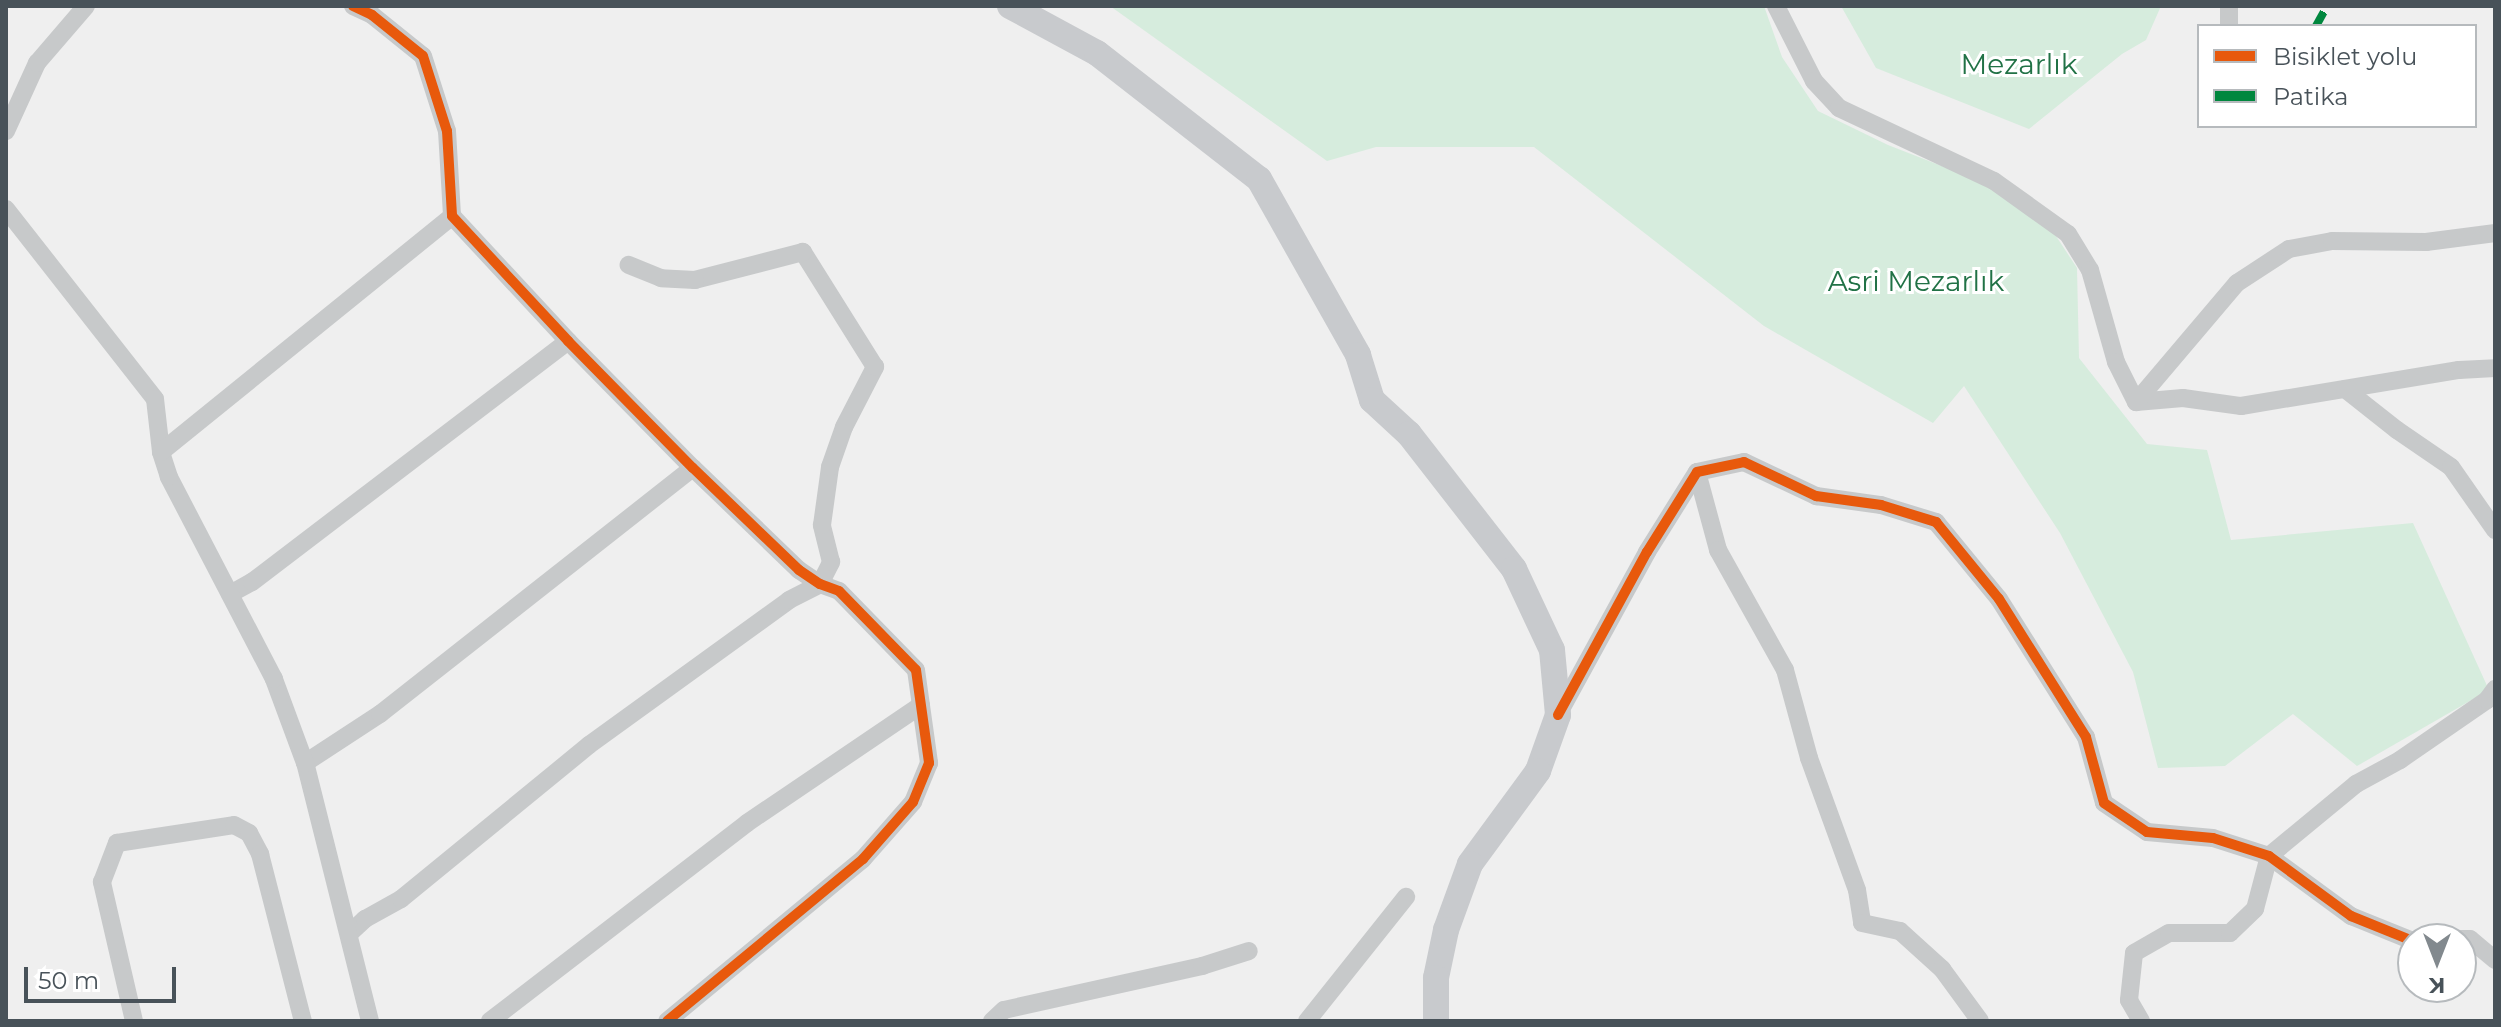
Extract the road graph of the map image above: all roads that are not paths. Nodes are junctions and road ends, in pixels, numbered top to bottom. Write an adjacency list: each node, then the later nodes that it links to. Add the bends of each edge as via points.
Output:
1 (86, 6): 5 (street, via 37,63)
2 (353, 6): 7 (street, via 423,56 447,131)
3 (1010, 6): 22 (main road, via 1097,53 1259,179 1358,355 1372,400 1409,434 1514,569 1552,650)
4 (1776, 6): 13 (street, via 1814,81 1839,108 1994,181 2068,234 2090,270 2116,362)
5 (6, 131)
6 (6, 209): 14 (street, via 155,399)
7 (452, 216): 10 (street); 14 (street)
8 (2495, 233): 13 (street, via 2426,242 2332,241 2289,249 2237,283)
9 (628, 265): 18 (street, via 661,278 695,280 803,252 875,367 830,467 822,525 831,562)
10 (568, 341): 15 (street); 19 (street)
11 (2495, 368): 12 (street)
12 (2345, 389): 13 (street, via 2241,406 2183,398); 17 (street, via 2451,467)
13 (2136, 402)
14 (161, 452): 19 (street)
15 (693, 468): 18 (street); 23 (street, via 380,714)
16 (1697, 472): 22 (street); 24 (street, via 1744,462 1816,496 1881,505 1936,522 1999,599 2086,737 2104,803 2147,832 2213,838); 39 (street, via 1718,550 1785,670 1809,758 1857,890 1862,923 1900,931 1942,969)
17 (2495, 530)
18 (820, 584): 21 (street, via 839,591 916,670); 26 (street, via 789,600 589,745 401,899)
19 (230, 594): 23 (street, via 274,679)
20 (2495, 689): 24 (street, via 2487,700 2400,760 2356,784)
21 (921, 705): 34 (street, via 747,823); 35 (street, via 929,763 913,802 863,859)
22 (1558, 715): 38 (main road, via 1538,771 1470,864 1446,930 1436,978)
23 (305, 763): 26 (street)
24 (2269, 856): 27 (street, via 2351,916); 40 (street, via 2255,909 2230,933 2169,933 2134,953 2129,1000)
25 (1406, 897): 37 (street)
26 (350, 933): 33 (street)
27 (2397, 935)
28 (2477, 945): 30 (street)
29 (1249, 951): 36 (street, via 1004,1010)
30 (2495, 960)
31 (134, 1021): 32 (street, via 102,882 117,843 234,825 249,833 260,854)
32 (303, 1021)
33 (370, 1021)
34 (490, 1021)
35 (667, 1021)
36 (992, 1021)
37 (1307, 1021)
38 (1436, 1021)
39 (1980, 1021)
40 (2141, 1021)

